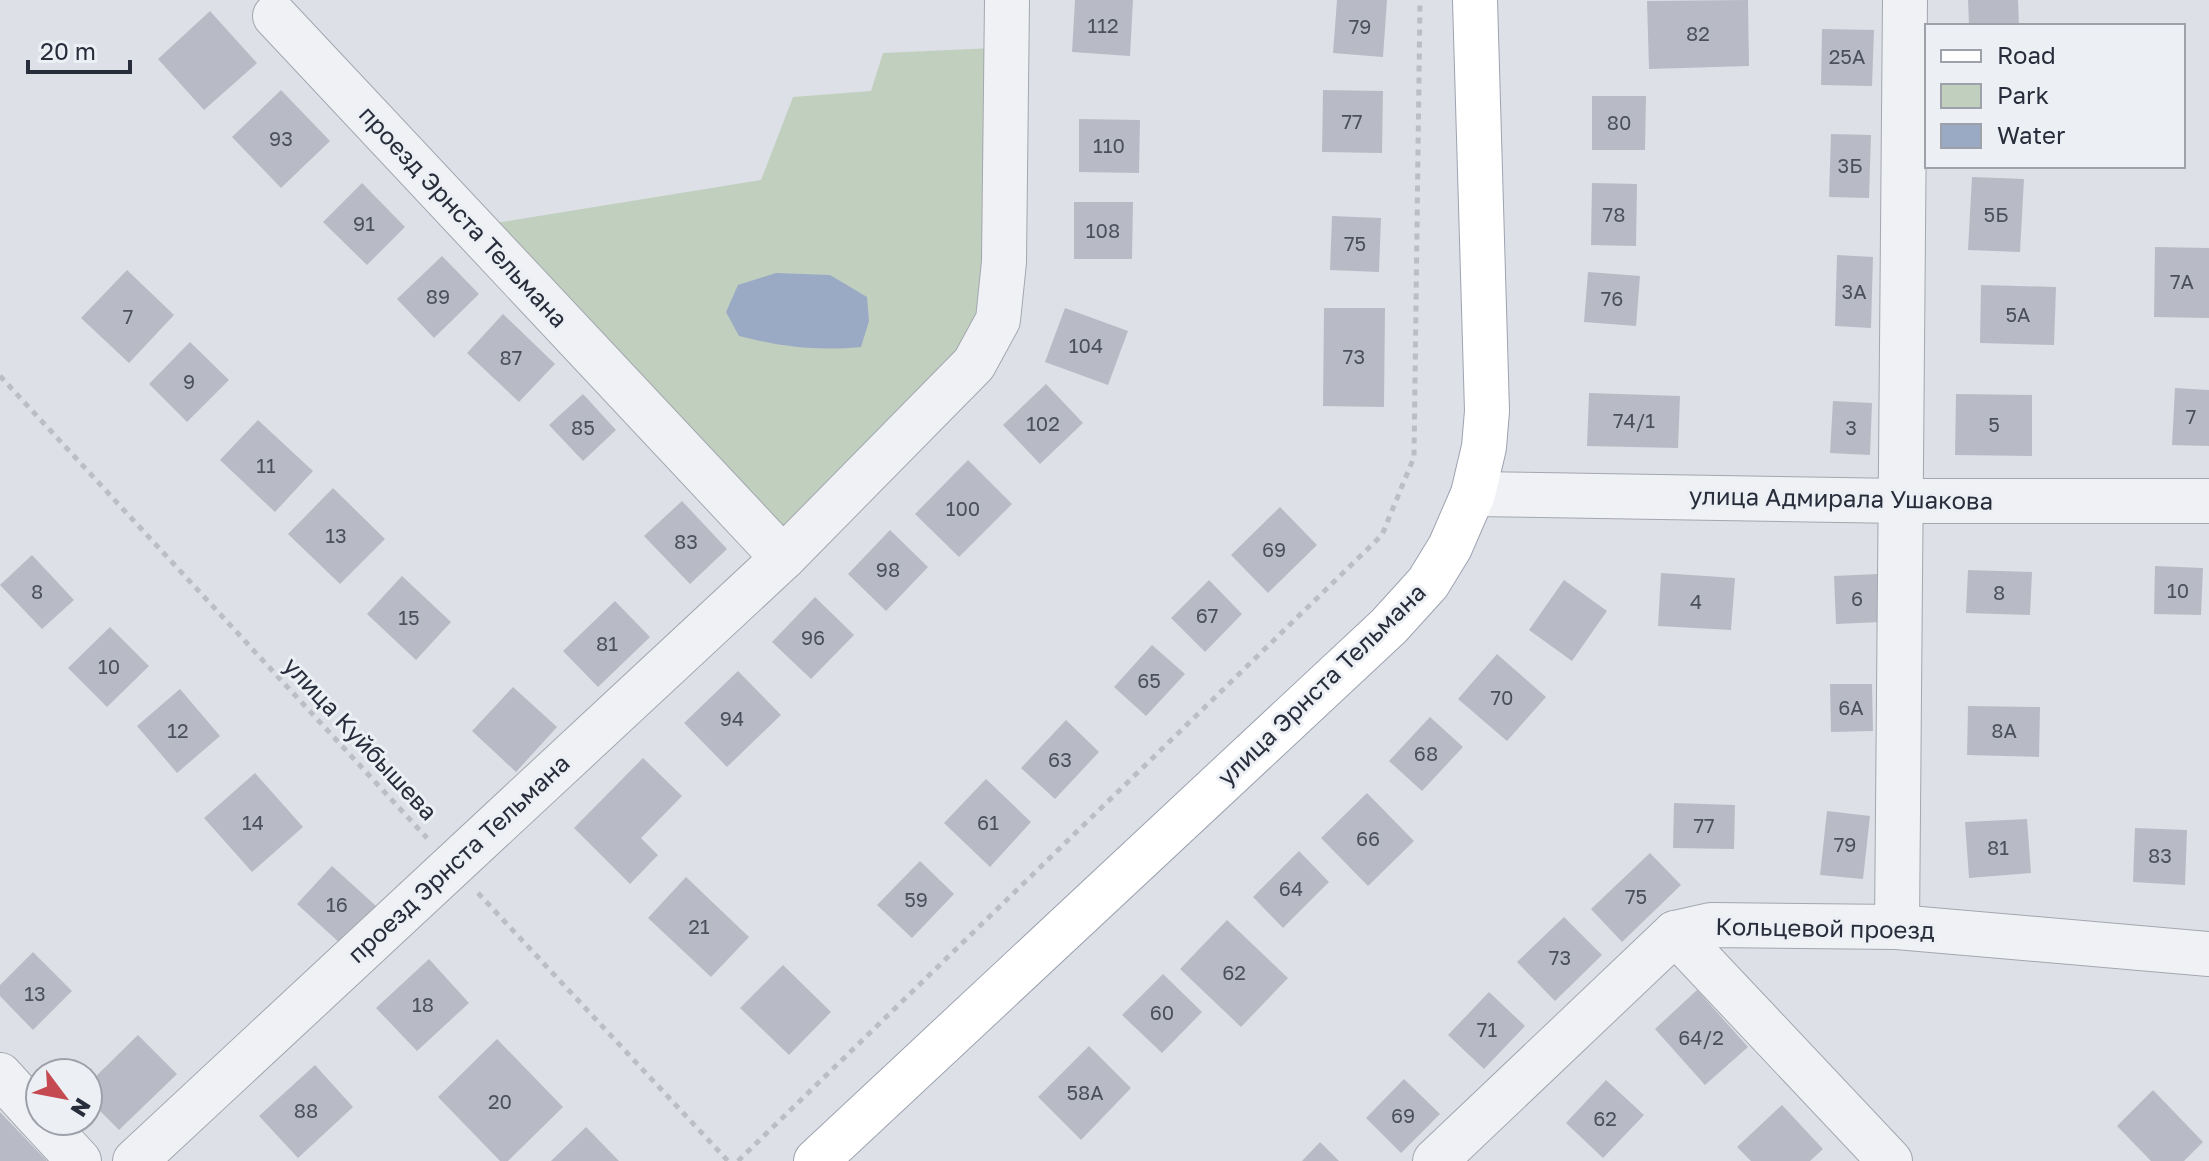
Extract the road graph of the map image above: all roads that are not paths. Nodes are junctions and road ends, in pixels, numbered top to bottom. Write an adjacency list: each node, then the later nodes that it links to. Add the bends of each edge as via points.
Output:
1 (1007, 0): 8 (street, проезд Эрнста Тельмана, via 1004,262 998,320 974,364)
2 (1475, 0): 5 (main road, улица Эрнста Тельмана, via 1487,411)
3 (1905, 0): 6 (street)
4 (275, 16): 8 (street, проезд Эрнста Тельмана)
5 (1473, 494): 6 (street, улица Адмирала Ушакова); 17 (main road, улица Эрнста Тельмана, via 1443,559 1399,615)
6 (1901, 501): 7 (street, улица Адмирала Ушакова); 9 (street)
7 (2209, 501)
8 (783, 558): 16 (street, проезд Эрнста Тельмана)
9 (1897, 927): 10 (street, Кольцевой проезд, via 1711,925); 11 (street, Кольцевой проезд)
10 (1675, 933): 18 (street); 19 (street)
11 (2209, 954)
12 (0, 1075): 13 (street)
13 (24, 1101)
14 (57, 1137): 15 (street)
15 (79, 1161)
16 (135, 1161)
17 (816, 1161)
18 (1435, 1161)
19 (1890, 1161)

